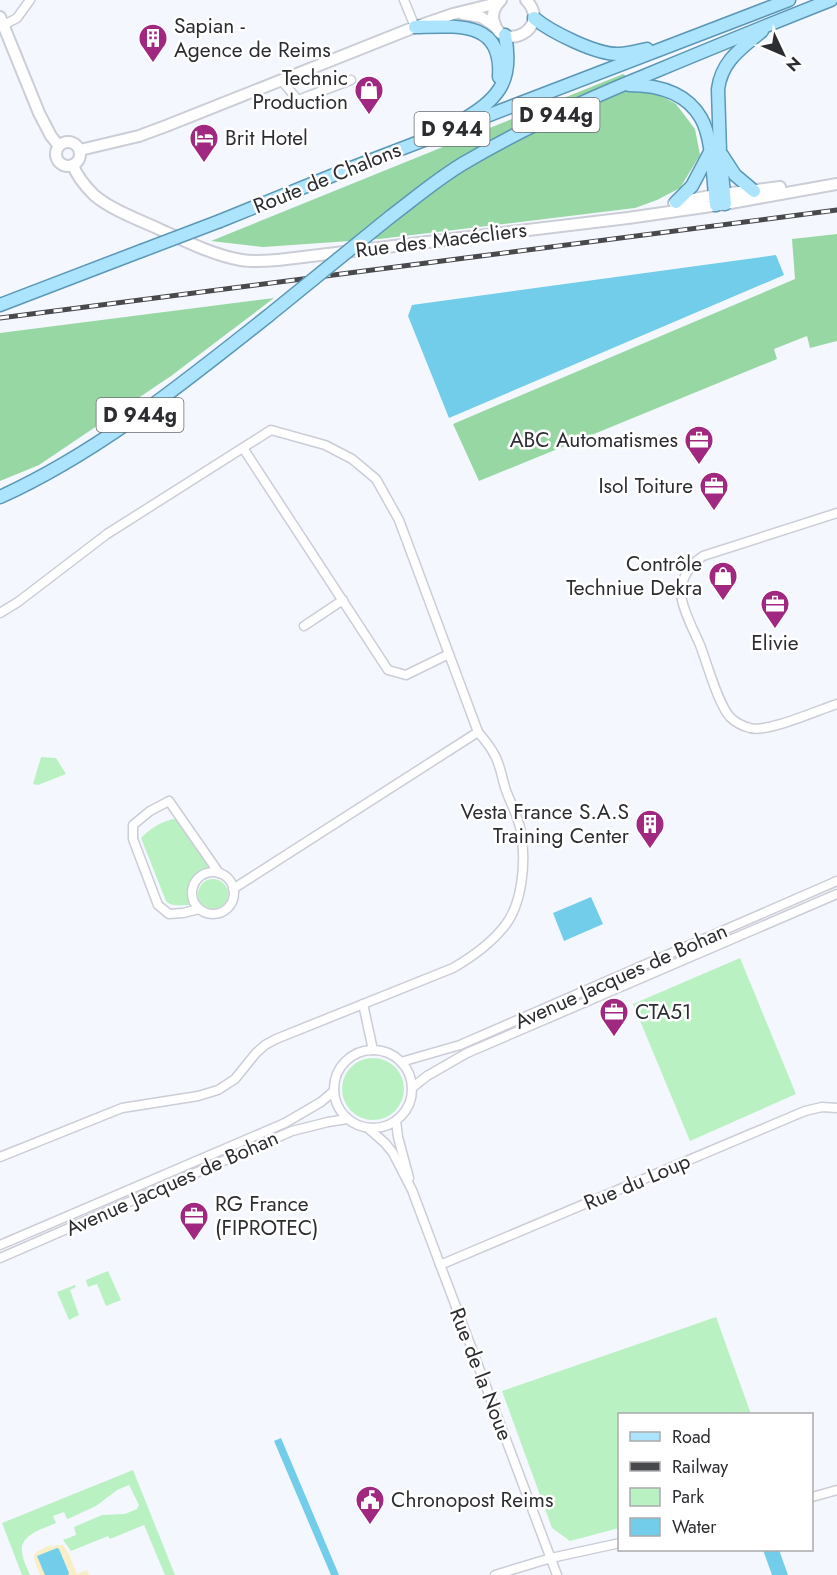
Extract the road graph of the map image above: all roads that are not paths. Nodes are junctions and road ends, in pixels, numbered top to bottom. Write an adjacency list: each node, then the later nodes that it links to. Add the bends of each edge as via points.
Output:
1 (30, 0): 8 (street, via 17,18)
2 (404, 0): 11 (street)
3 (789, 0): 13 (main road, Route de Chalons / D 944)
4 (831, 0): 9 (main road)
5 (499, 2): 7 (street); 10 (street, via 493,14)
6 (531, 7): 12 (street, via 530,28 516,37); 13 (main road, via 548,28 598,51 618,54)
7 (453, 14): 10 (street, via 481,17); 11 (street)
8 (2, 21): 18 (street, via 39,112)
9 (769, 25): 16 (main road); 20 (main road, via 731,57 723,69 718,88)
10 (495, 26): 12 (street)
11 (415, 27): 14 (street); 17 (main road, via 449,26 484,35 499,56)
12 (505, 35): 17 (main road, via 509,61)
13 (686, 40): 22 (main road, Route de Chalons / D 944)
14 (281, 80): 15 (street, via 298,100); 19 (street, via 139,136)
15 (351, 80)
16 (622, 85): 20 (main road, via 660,87 678,95 702,119); 30 (main road, D 944g, bridge, via 521,131 434,183 123,428)
17 (495, 95): 22 (main road, via 466,117)
18 (59, 146): 19 (street, via 72,142); 21 (street, via 56,159 63,165)
19 (80, 150): 21 (street)
20 (715, 151): 24 (main road); 25 (main road); 26 (main road)
21 (73, 165): 27 (street, Rue des Macécliers, via 83,184 124,213 189,243 248,261)
22 (346, 170): 28 (main road, Route de Chalons / D 944, bridge)
23 (837, 182): 24 (street, Rue des Macécliers); 25 (street, Rue des Macécliers)
24 (754, 191): 25 (street, Rue des Macécliers)
25 (720, 200): 26 (street, Rue des Macécliers); 27 (street, Rue des Macécliers)
26 (676, 202): 27 (street, Rue des Macécliers)
27 (628, 218)
28 (0, 304)
29 (243, 448): 32 (street); 33 (street, via 107,534); 35 (street, via 271,430 325,445 352,459 376,479 399,520)
30 (0, 497)
31 (837, 513): 36 (street, via 703,556 684,576 681,594 717,691 735,722 752,729)
32 (343, 600): 34 (street); 35 (street, via 388,670 406,675)
33 (0, 614)
34 (304, 626)
35 (449, 654): 37 (street)
36 (837, 704)
37 (478, 732): 40 (street); 43 (street, via 496,756 521,830 523,877 516,904 505,927 472,957)
38 (219, 873): 40 (street); 42 (street, via 205,874 195,883 192,897); 42 (street, via 169,801 133,825 133,839 158,905 169,914)
39 (837, 881): 45 (street, Avenue Jacques de Bohan, via 460,1046)
40 (234, 889): 42 (street, via 231,902 222,912)
41 (837, 894): 46 (street, Avenue Jacques de Bohan, via 467,1053)
42 (199, 909)
43 (363, 1004): 44 (street); 52 (street, via 265,1045 235,1079 218,1090 122,1108)
44 (373, 1050): 45 (street, via 393,1055); 47 (street, via 362,1051 344,1062)
45 (401, 1062): 46 (street)
46 (413, 1087): 50 (street, via 409,1106)
47 (334, 1092): 49 (street); 54 (street, Avenue Jacques de Bohan, via 285,1123)
48 (837, 1108): 56 (street, Rue du Loup, via 805,1111)
49 (347, 1119): 51 (street); 55 (street, Avenue Jacques de Bohan, via 292,1131)
50 (396, 1121): 51 (street); 53 (street)
51 (369, 1129): 53 (street, via 393,1153)
52 (0, 1157)
53 (412, 1190): 56 (street, Rue de la Noue)
54 (0, 1245)
55 (0, 1258)
56 (440, 1265): 60 (street, Rue de la Noue)
57 (837, 1490): 58 (street)
58 (813, 1497)
59 (618, 1542): 60 (street)
60 (551, 1558): 61 (street); 62 (street, Rue de la Noue)
61 (495, 1575)
62 (557, 1575)

